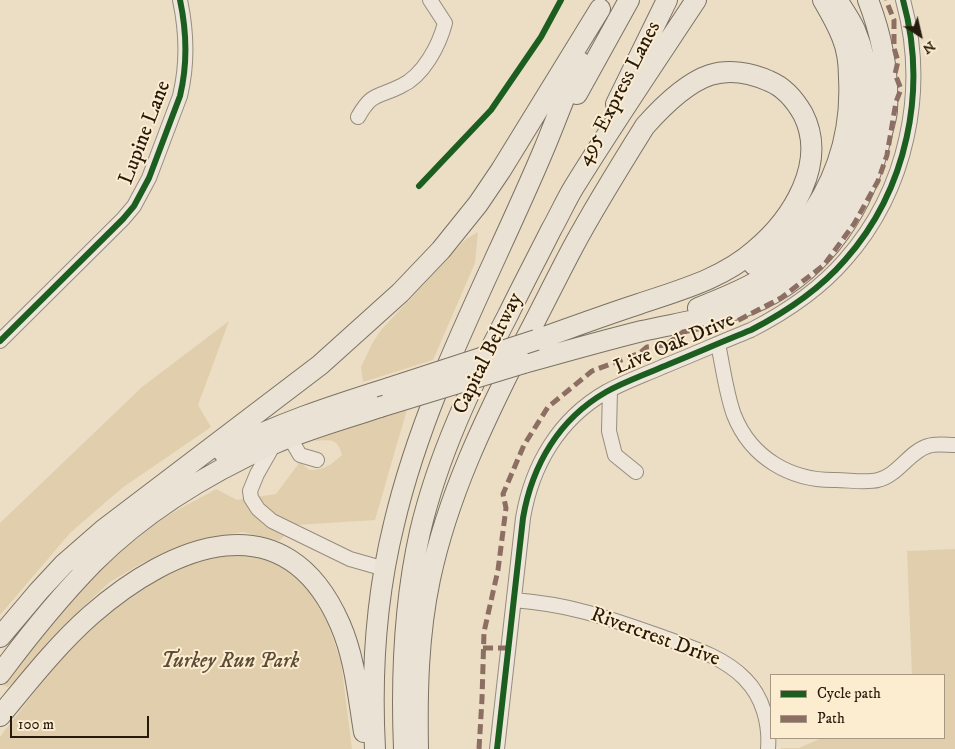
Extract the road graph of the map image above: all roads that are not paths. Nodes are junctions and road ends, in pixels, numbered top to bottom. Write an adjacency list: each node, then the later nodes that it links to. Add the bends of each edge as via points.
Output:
1 (180, 0): 15 (street, Lupine Lane, via 186,48 180,96 141,195 123,219)
2 (430, 0): 11 (street, via 444,24 440,40 415,77 402,86 374,96)
3 (629, 0): 12 (highway, 495 Express Lanes)
4 (667, 0): 13 (highway, 495 Express Lanes)
5 (696, 0): 13 (highway, Capital Beltway)
6 (822, 0): 14 (highway, via 843,38 849,68 850,103 844,146 826,190 801,228 744,272 715,286)
7 (837, 0): 17 (highway, via 855,30 863,58 867,86 866,117 859,155 846,189 798,253 733,295)
8 (868, 0): 17 (highway, via 884,54 887,112 869,180 851,216 820,257 786,284 736,309)
9 (902, 0): 16 (street, Live Oak Drive, via 914,66 912,108 902,154 882,205 845,260 811,293 773,318)
10 (602, 4): 12 (highway, Capital Beltway); 23 (highway, via 501,170 442,250 320,366)
11 (358, 117)
12 (544, 150): 24 (highway, Capital Beltway, via 472,306 430,408 394,523)
13 (573, 188): 31 (highway, Capital Beltway, via 473,385 449,438 432,487 417,548 406,620 402,702)
14 (536, 340): 23 (highway, bridge, via 302,416 265,431); 32 (highway, via 714,278 756,250 790,211 811,163 807,123 790,95 756,75 732,72 709,76 684,90 644,126 573,246 492,406 452,497 422,622)
15 (0, 341)
16 (718, 344): 18 (street, Live Oak Drive); 20 (street, via 732,407 742,430 762,455 785,470 819,480 879,480 927,446)
17 (524, 363): 19 (highway, bridge)
18 (610, 390): 22 (street, via 609,431 615,455); 25 (street, Live Oak Drive, via 573,417 542,456 525,508)
19 (282, 441): 21 (street, via 300,455); 24 (street, via 256,474 250,491 258,509 272,521 350,559); 27 (highway, via 204,480 163,506 118,541 45,615)
20 (955, 445)
21 (317, 460)
22 (636, 472)
23 (154, 492): 26 (highway, via 78,551)
24 (385, 568): 30 (highway, Capital Beltway, via 375,653)
25 (514, 600): 33 (street, Live Oak Drive); 34 (street, Rivercrest Drive, via 552,604 606,618 725,662 747,680 757,695 765,713)
26 (0, 637)
27 (0, 674)
28 (0, 716): 29 (highway, via 65,640 128,586 197,552 219,546 250,545 297,564 328,600 347,642)
29 (367, 749)
30 (375, 749)
31 (404, 749)
32 (418, 749)
33 (497, 749)
34 (768, 749)

